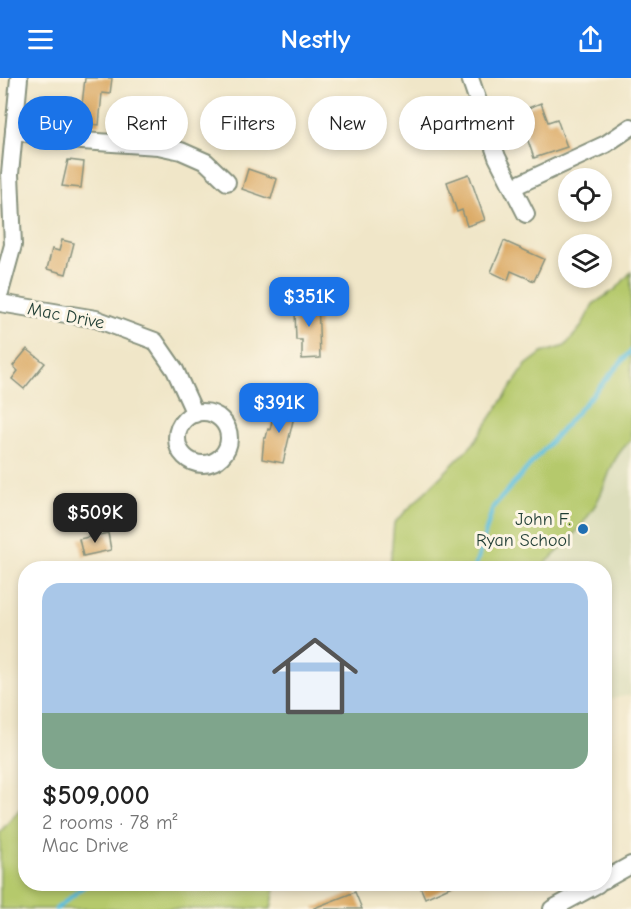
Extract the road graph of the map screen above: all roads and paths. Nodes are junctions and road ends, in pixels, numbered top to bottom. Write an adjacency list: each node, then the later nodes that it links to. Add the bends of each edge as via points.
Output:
1 (19, 78): 4 (street)
2 (470, 78): 6 (street, via 497,157)
3 (631, 127): 6 (street, via 606,144)
4 (14, 130): 5 (street, via 52,139 181,151 206,162); 8 (street, via 10,174 13,245)
5 (227, 182)
6 (513, 187): 7 (street)
7 (526, 214)
8 (0, 292)
9 (0, 303): 10 (street, Mac Drive, via 96,319 155,341 175,370)
10 (195, 414)
11 (631, 865): 12 (street)
12 (612, 876)
13 (585, 891): 14 (street)
14 (552, 909)

